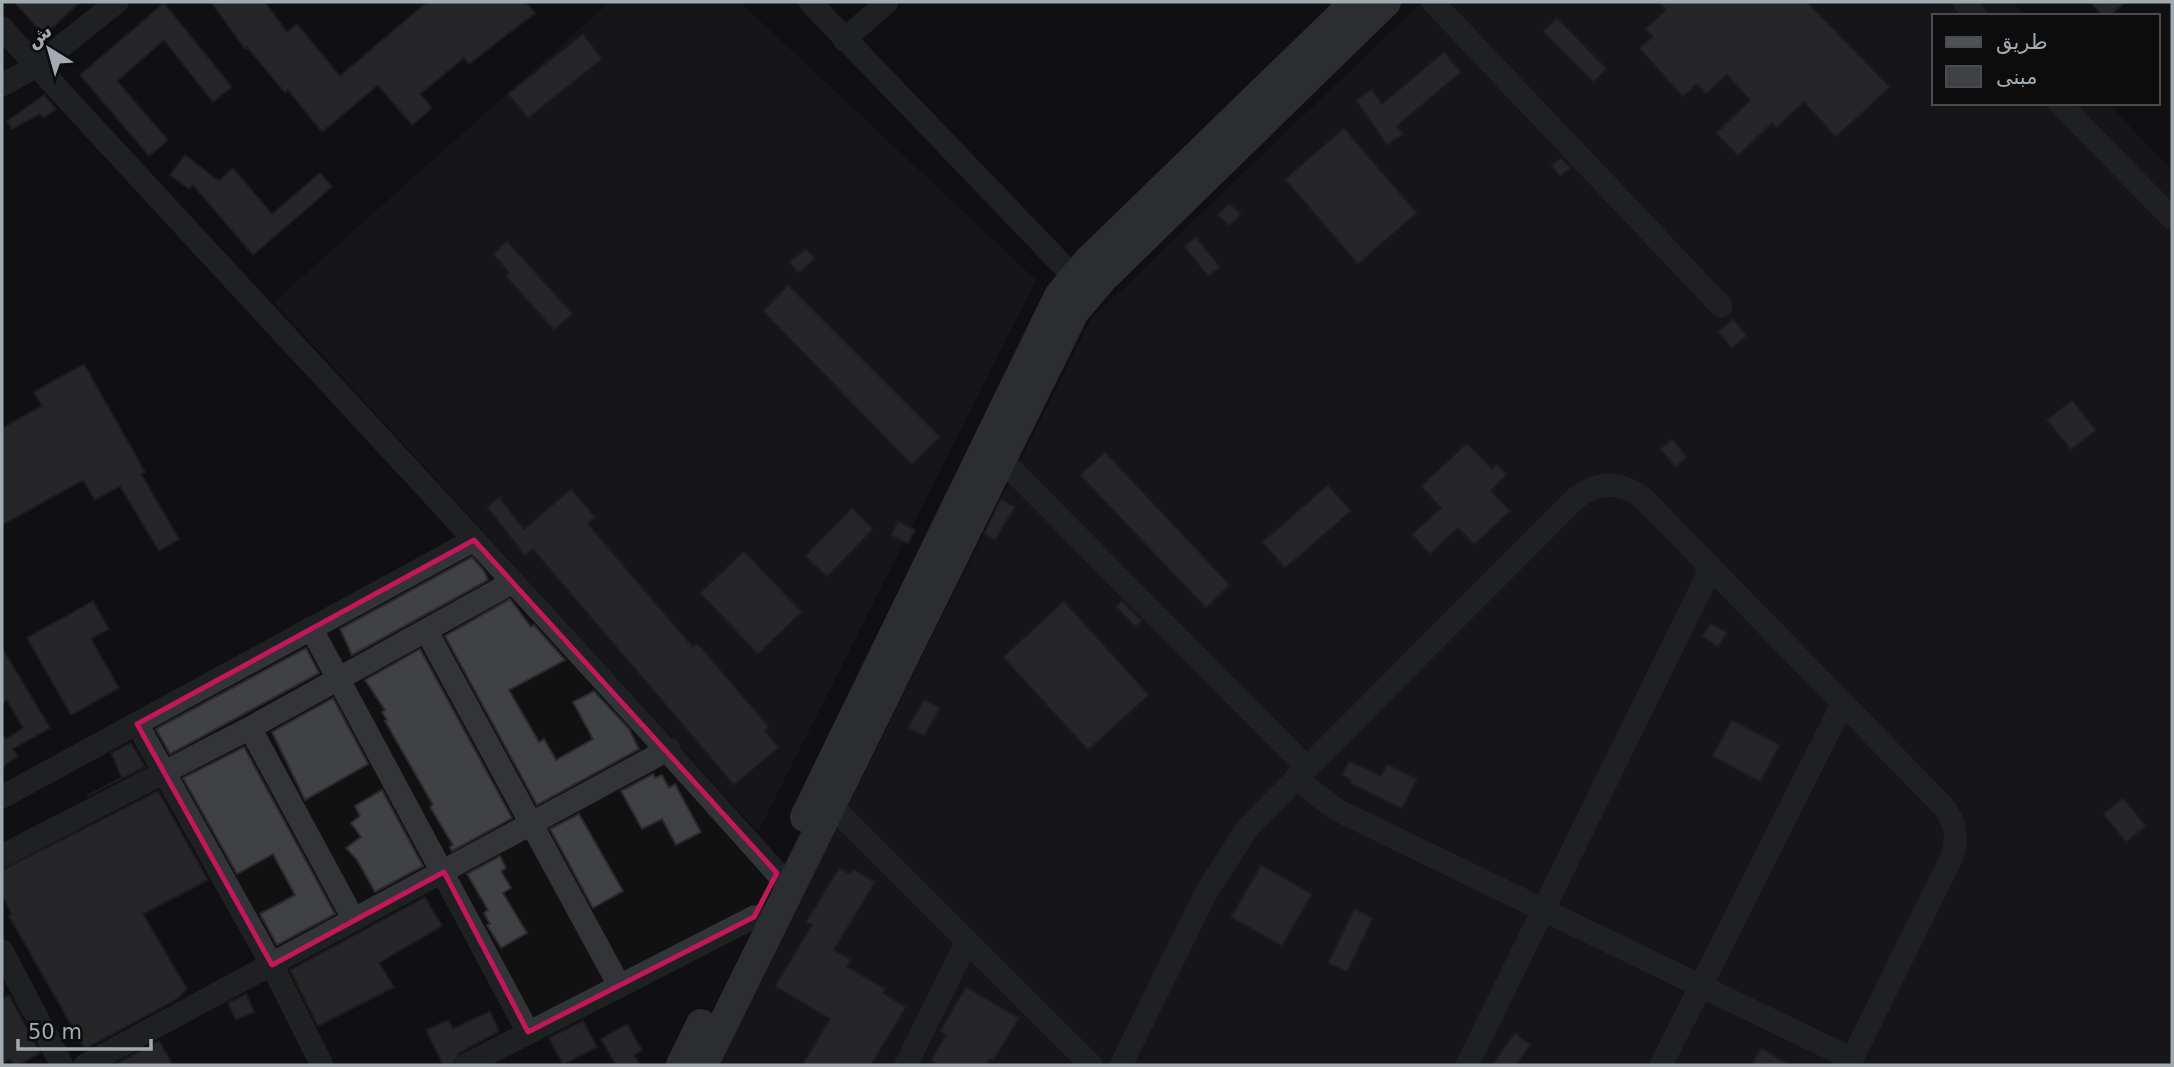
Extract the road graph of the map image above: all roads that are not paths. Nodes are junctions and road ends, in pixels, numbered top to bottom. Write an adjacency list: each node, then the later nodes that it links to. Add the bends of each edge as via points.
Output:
1 (117, 2): 9 (street)
2 (810, 2): 8 (street)
3 (1355, 2): 13 (main road)
4 (1386, 2): 15 (main road, via 1089,293 1063,331)
5 (1433, 2): 14 (street)
6 (874, 6): 8 (street)
7 (2, 28): 9 (street)
8 (844, 40): 13 (street)
9 (37, 66): 10 (street); 16 (street)
10 (2, 85)
11 (2061, 105): 12 (street)
12 (2172, 218)
13 (1074, 277): 33 (main road, via 1048,315)
14 (1721, 306)
15 (1003, 460): 27 (street); 29 (main road)
16 (474, 540): 18 (street); 19 (street)
17 (1711, 568): 22 (street); 27 (street, via 1636,492 1605,485 1584,492); 34 (street)
18 (511, 583): 20 (street); 25 (street)
19 (312, 628): 21 (street); 23 (street)
20 (427, 632): 21 (street); 30 (street)
21 (340, 679): 24 (street); 32 (street)
22 (1843, 703): 41 (street); 43 (street, via 1948,812 1956,840 1951,859)
23 (136, 724): 26 (street); 28 (street)
24 (250, 728): 26 (street); 36 (street)
25 (669, 749): 30 (street); 33 (street)
26 (163, 771): 31 (street); 39 (street)
27 (1300, 773): 34 (street, via 1337,810); 52 (street, via 1248,827 1219,869)
28 (2, 797)
29 (833, 807): 33 (main road); 37 (street)
30 (531, 825): 32 (street); 40 (street)
31 (2, 856)
32 (444, 872): 36 (street); 42 (street)
33 (784, 881): 35 (main road)
34 (1543, 910): 41 (street); 53 (street)
35 (765, 917): 40 (street); 48 (main road); 49 (main road)
36 (354, 920): 39 (street)
37 (967, 941): 50 (street); 51 (street)
38 (2, 951): 44 (street)
39 (272, 965): 45 (street); 46 (street)
40 (620, 985): 42 (street)
41 (1700, 986): 43 (street); 54 (street)
42 (528, 1032): 47 (street)
43 (1851, 1062)
44 (62, 1065)
45 (85, 1065)
46 (322, 1065)
47 (466, 1065)
48 (681, 1065)
49 (703, 1065)
50 (906, 1065)
51 (1091, 1065)
52 (1121, 1065)
53 (1467, 1065)
54 (1661, 1065)

